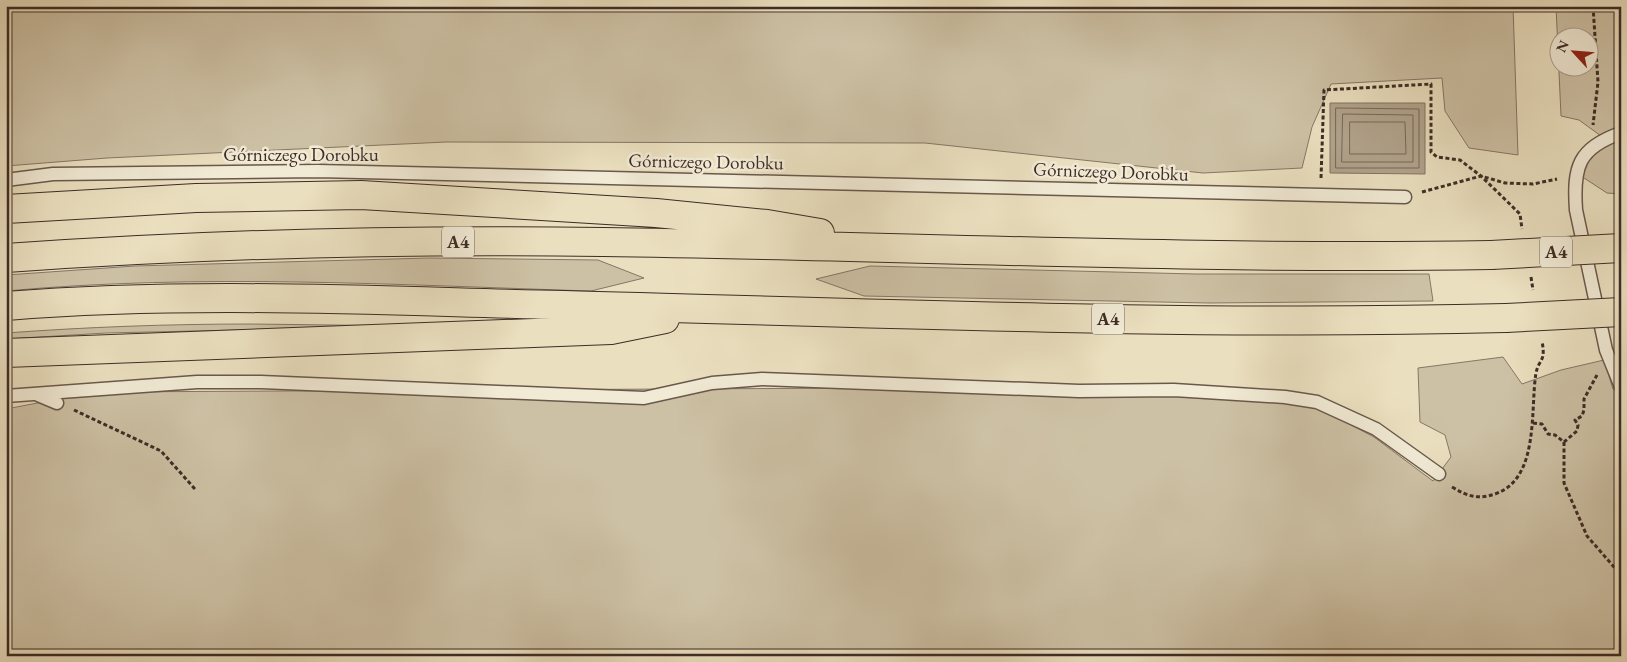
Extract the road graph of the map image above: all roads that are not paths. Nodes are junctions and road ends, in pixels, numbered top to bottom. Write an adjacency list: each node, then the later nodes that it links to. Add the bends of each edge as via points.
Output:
1 (1621, 132): 12 (lane, via 1590,148 1576,169 1574,186 1576,210 1606,350)
2 (6, 180): 3 (lane, Górniczego Dorobku, via 53,174 318,171)
3 (1405, 197)
4 (6, 209): 6 (highway, via 196,198 361,195 656,213 767,224)
5 (1621, 248): 6 (highway, A4, bridge, via 1491,255 1248,257)
6 (910, 249): 7 (highway, A4, via 601,242 429,242 214,246)
7 (6, 258)
8 (6, 306): 9 (highway, A4, via 214,298)
9 (710, 309): 10 (highway, A4, bridge, via 1174,321 1382,321); 11 (highway, via 611,330)
10 (1621, 312)
11 (6, 353)
12 (1621, 387)
13 (36, 394): 14 (lane); 15 (lane); 16 (lane, via 198,382 261,382 644,398 712,383 762,379 1079,391 1174,390 1317,402 1376,429)
14 (6, 396)
15 (57, 403)
16 (1439, 474)

